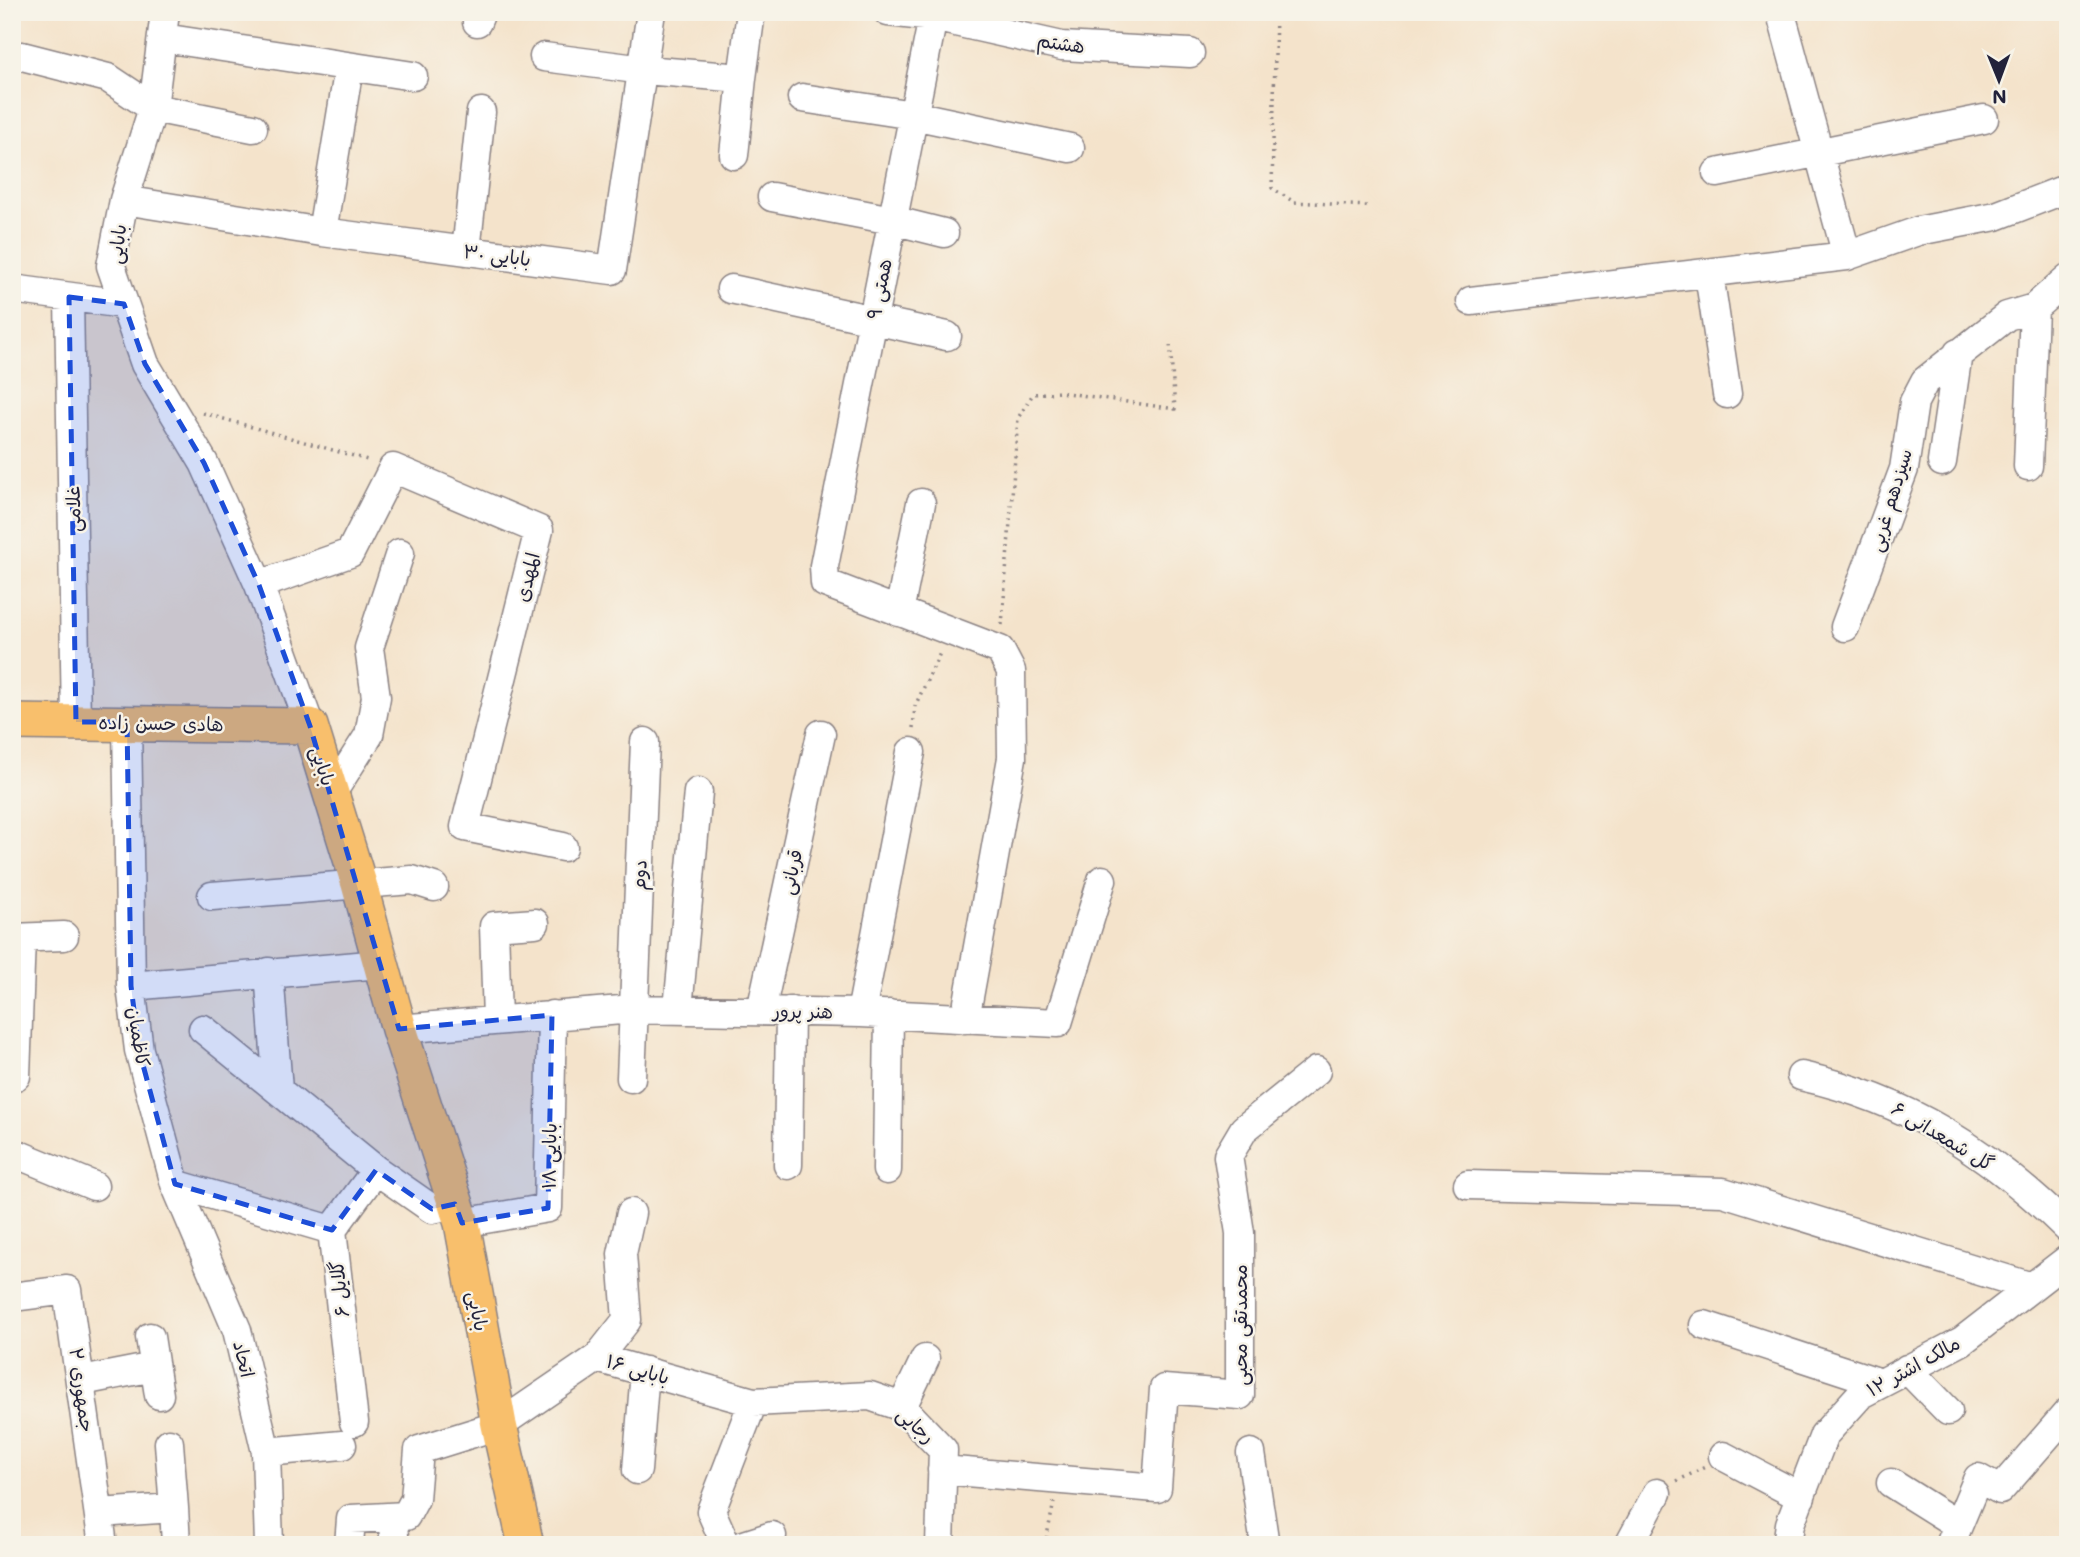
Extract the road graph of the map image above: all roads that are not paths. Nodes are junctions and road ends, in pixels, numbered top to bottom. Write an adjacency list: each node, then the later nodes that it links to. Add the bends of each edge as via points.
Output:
1 (651, 12): 11 (street, بابایی ۳۰)
2 (751, 12): 13 (street)
3 (888, 12): 4 (street, هشتم)
4 (934, 15): 7 (street, هشتم, via 1062,46); 17 (street, همتی ۹)
5 (1783, 21): 21 (street)
6 (164, 25): 10 (street); 15 (street, بابایی)
7 (1190, 53)
8 (22, 56): 15 (street, via 108,78)
9 (544, 57): 11 (street)
10 (349, 67): 12 (street); 28 (street)
11 (644, 70): 13 (street); 30 (street, بابایی ۳۰, via 612,270)
12 (413, 76)
13 (742, 78): 22 (street)
14 (802, 98): 17 (street)
15 (153, 108): 19 (street); 26 (street, بابایی)
16 (481, 112): 30 (street)
17 (913, 115): 20 (street); 27 (street, همتی ۹)
18 (1984, 119): 21 (street)
19 (253, 128)
20 (1070, 148)
21 (1819, 153): 23 (street); 31 (street)
22 (734, 155)
23 (1717, 173)
24 (2068, 188): 31 (street, via 1996,216 1918,232)
25 (772, 197): 27 (street)
26 (124, 200): 28 (street, بابایی ۳۰); 38 (street, بابایی, via 111,266)
27 (892, 220): 29 (street); 40 (street, همتی ۹)
28 (323, 232): 30 (street, بابایی ۳۰)
29 (944, 233)
30 (466, 251)
31 (1847, 256): 32 (street)
32 (1709, 274): 37 (street); 43 (street)
33 (2068, 278): 39 (street, سیزدهم غربی)
34 (12, 289): 36 (street)
35 (731, 289): 40 (street)
36 (69, 297): 38 (street); 52 (street, غلامی)
37 (1471, 301)
38 (124, 304): 48 (street, بابایی, via 145,364 204,463)
39 (2034, 309): 42 (street, سیزدهم غربی, via 2007,316); 45 (street)
40 (873, 318): 41 (street); 49 (street, همتی ۹, via 824,566 825,583)
41 (947, 336)
42 (1958, 353): 44 (street); 50 (street, سیزدهم غربی, via 1924,381 1914,402 1891,509)
43 (1727, 394)
44 (1942, 462)
45 (2028, 466)
46 (921, 503): 49 (street)
47 (400, 553): 59 (street, via 369,648 376,698 369,735)
48 (259, 585): 54 (street, بابایی); 60 (street, المهدی, via 350,553 393,468 538,530 465,827)
49 (899, 612): 79 (street, via 1000,650 1011,671 1012,758)
50 (1845, 627)
51 (12, 722): 52 (main road, هادی حسن زاده)
52 (76, 722): 53 (main road, هادی حسن زاده)
53 (127, 722): 54 (main road, هادی حسن زاده); 70 (street, کاظمیان)
54 (310, 726): 59 (main road, بابایی)
55 (821, 734): 73 (street, قربانی)
56 (645, 742): 71 (street, دوم)
57 (911, 752): 75 (street)
58 (698, 792): 72 (street)
59 (332, 793): 62 (main road, بابایی)
60 (563, 846)
61 (1102, 880): 79 (street, هنر پرور, via 1058,1023)
62 (359, 884): 63 (street, via 412,880); 64 (street); 68 (main road, بابایی)
63 (434, 887)
64 (212, 896)
65 (535, 923): 78 (street, via 494,926)
66 (64, 936): 67 (street)
67 (17, 938): 83 (street)
68 (380, 964): 69 (street); 81 (main road, بابایی)
69 (269, 972): 70 (street); 86 (street)
70 (131, 986): 91 (street, کاظمیان, via 139,1050)
71 (633, 1009): 72 (street, هنر پرور); 77 (street, هنر پرور); 85 (street, دوم)
72 (678, 1009): 73 (street, هنر پرور)
73 (761, 1011): 74 (street, هنر پرور)
74 (790, 1011): 75 (street, هنر پرور); 88 (street)
75 (861, 1013): 76 (street, هنر پرور)
76 (889, 1014): 79 (street, هنر پرور); 90 (street)
77 (552, 1015): 78 (street, هنر پرور); 95 (street, بابایی ۱۸, via 548,1208)
78 (497, 1019): 81 (street, هنر پرور)
79 (965, 1019)
80 (204, 1029): 86 (street)
81 (399, 1029): 95 (main road, بابایی)
82 (1316, 1071): 119 (street, محمدتقی محبی, via 1244,1129 1228,1156 1240,1233 1240,1395 1164,1389 1157,1488)
83 (16, 1076)
84 (1801, 1076): 96 (street, گل شمعدانی ۶, via 1866,1093 1909,1111)
85 (631, 1078)
86 (278, 1090): 89 (street)
87 (12, 1152): 93 (street)
88 (788, 1165)
89 (376, 1170): 95 (street, via 432,1209); 97 (street)
90 (887, 1170)
91 (175, 1184): 97 (street); 115 (street, اتحاد, via 237,1330)
92 (1468, 1185): 99 (street, via 1723,1192)
93 (94, 1186)
94 (631, 1213): 103 (street, via 622,1254 627,1320)
95 (458, 1214): 113 (main road, بابایی)
96 (2063, 1214)
97 (332, 1230): 115 (street, گلایل ۶, via 348,1434)
98 (2068, 1259): 99 (street, مالک اشتر ۱۲)
99 (2032, 1287): 105 (street, مالک اشتر ۱۲, via 1962,1340)
100 (12, 1297): 107 (street, جمهوری ۲, via 67,1290)
101 (1704, 1325): 108 (street)
102 (150, 1337): 107 (street, via 156,1381)
103 (597, 1358): 106 (street, بابایی ۱۶); 113 (street, بابایی ۱۶)
104 (925, 1359): 110 (street)
105 (1907, 1369): 108 (street, مالک اشتر ۱۲); 111 (street)
106 (645, 1371): 109 (street, بابایی ۱۶); 118 (street)
107 (82, 1381): 124 (street, جمهوری ۲)
108 (1881, 1383): 122 (street, مالک اشتر ۱۲, via 1861,1394 1824,1434)
109 (753, 1402): 110 (street, رجایی, via 870,1396); 134 (street, via 711,1511)
110 (902, 1408): 119 (street, رجایی, via 943,1450)
111 (1948, 1412)
112 (2068, 1412): 126 (street, via 2000,1490 1978,1478)
113 (499, 1425): 125 (street, بابایی ۱۶, via 419,1450 415,1499 406,1516); 133 (main road, بابایی)
114 (169, 1443): 123 (street)
115 (266, 1452): 130 (street, اتحاد)
116 (1251, 1453): 137 (street)
117 (1723, 1456): 122 (street)
118 (637, 1469)
119 (942, 1470): 136 (street, رجایی)
120 (1891, 1482): 126 (street)
121 (1657, 1493): 138 (street)
122 (1801, 1497): 139 (street, مالک اشتر ۱۲)
123 (174, 1508): 124 (street); 129 (street)
124 (99, 1513): 128 (street, جمهوری ۲)
125 (392, 1517): 131 (street, via 351,1519); 132 (street)
126 (1954, 1535)
127 (772, 1536): 135 (street)
128 (103, 1545)
129 (176, 1545)
130 (269, 1545)
131 (349, 1545)
132 (395, 1545)
133 (526, 1545)
134 (726, 1545)
135 (744, 1545)
136 (940, 1545)
137 (1265, 1545)
138 (1629, 1545)
139 (1787, 1545)

